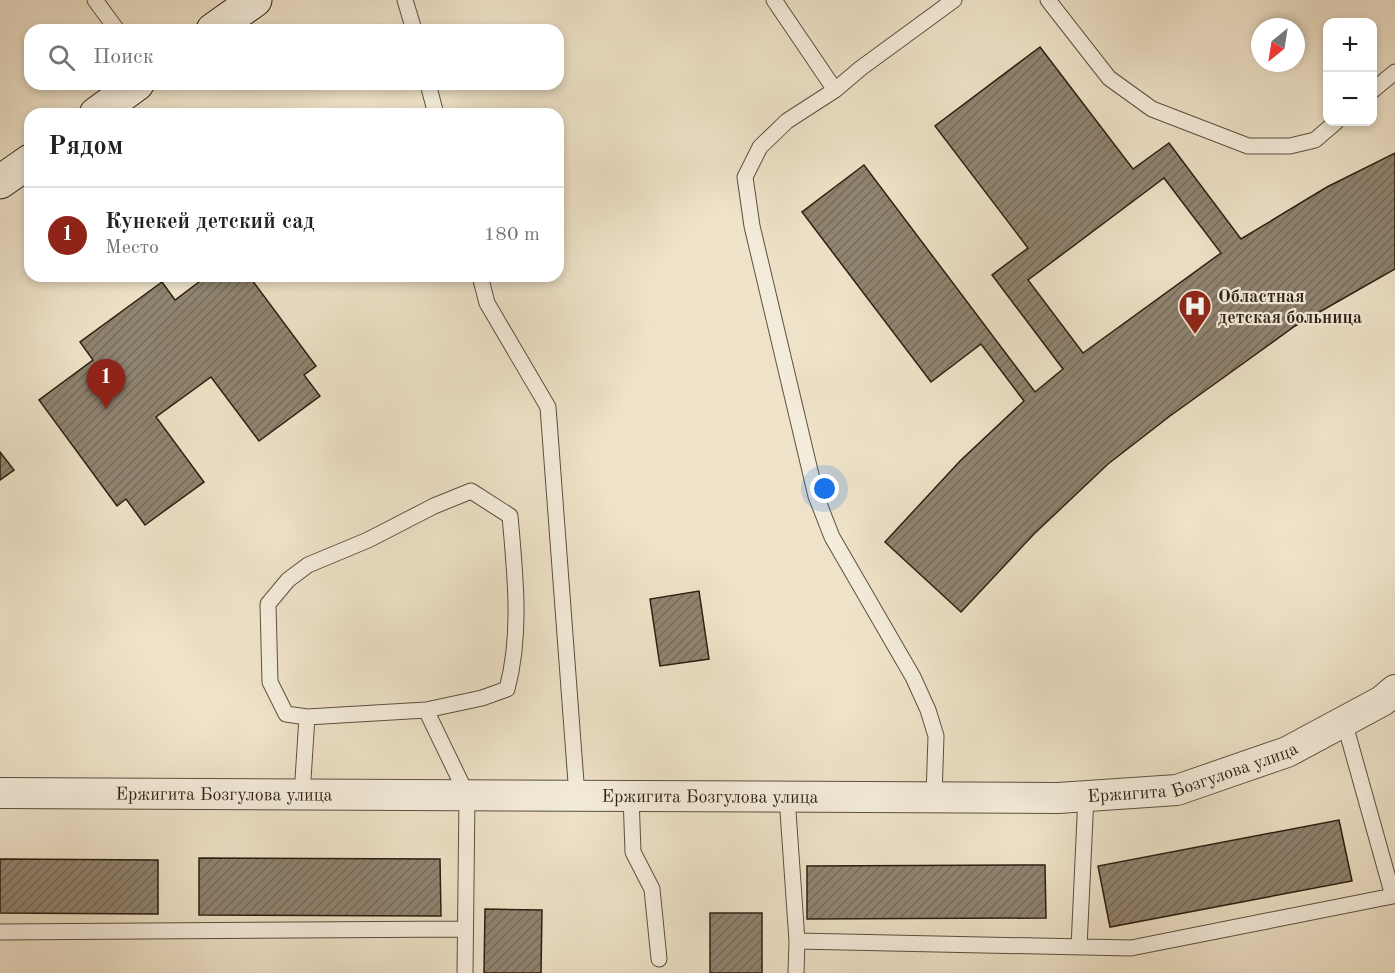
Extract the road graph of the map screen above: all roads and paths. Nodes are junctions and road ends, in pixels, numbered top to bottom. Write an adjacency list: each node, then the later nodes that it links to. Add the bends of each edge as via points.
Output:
1 (95, 0): 7 (lane)
2 (255, 0): 8 (main road)
3 (405, 0): 9 (lane)
4 (774, 0): 14 (lane)
5 (954, 0): 14 (lane)
6 (1048, 0): 17 (lane, via 1109,78 1152,109 1248,146 1290,146 1315,140)
7 (113, 24)
8 (221, 24)
9 (412, 24)
10 (1395, 72): 11 (lane)
11 (1377, 87)
12 (129, 90): 15 (main road)
13 (430, 90): 16 (lane)
14 (835, 90): 32 (lane, via 787,121 760,147 745,177 752,226 816,496 832,537 928,710 936,736)
15 (104, 108)
16 (434, 108)
17 (1331, 126)
18 (24, 165): 19 (main road)
19 (0, 183)
20 (482, 282): 28 (lane, via 488,303 548,407)
21 (1395, 690): 24 (street, Ержигита Бозгулова улица)
22 (426, 710): 23 (lane); 23 (lane, via 507,689 512,669 517,599 510,516 471,491 308,565 288,580 268,604 270,682 286,714); 27 (lane)
23 (307, 717): 26 (lane)
24 (1344, 721): 30 (street, Ержигита Бозгулова улица, via 1287,752 1177,790); 33 (lane)
25 (0, 793): 26 (street, Ержигита Бозгулова улица)
26 (302, 795): 27 (street, Ержигита Бозгулова улица)
27 (467, 795): 28 (street, Ержигита Бозгулова улица); 34 (lane)
28 (577, 796): 29 (street, Ержигита Бозгулова улица)
29 (631, 796): 31 (street, Ержигита Бозгулова улица); 38 (lane, via 633,852 652,889)
30 (1086, 796): 32 (street, Ержигита Бозгулова улица); 37 (lane)
31 (787, 797): 32 (street, Ержигита Бозгулова улица); 36 (lane)
32 (934, 797)
33 (1394, 900): 37 (lane, via 1131,948)
34 (465, 929): 35 (lane); 39 (lane)
35 (0, 932)
36 (797, 941): 37 (lane); 40 (lane)
37 (1079, 947)
38 (659, 958)
39 (465, 973)
40 (796, 973)

